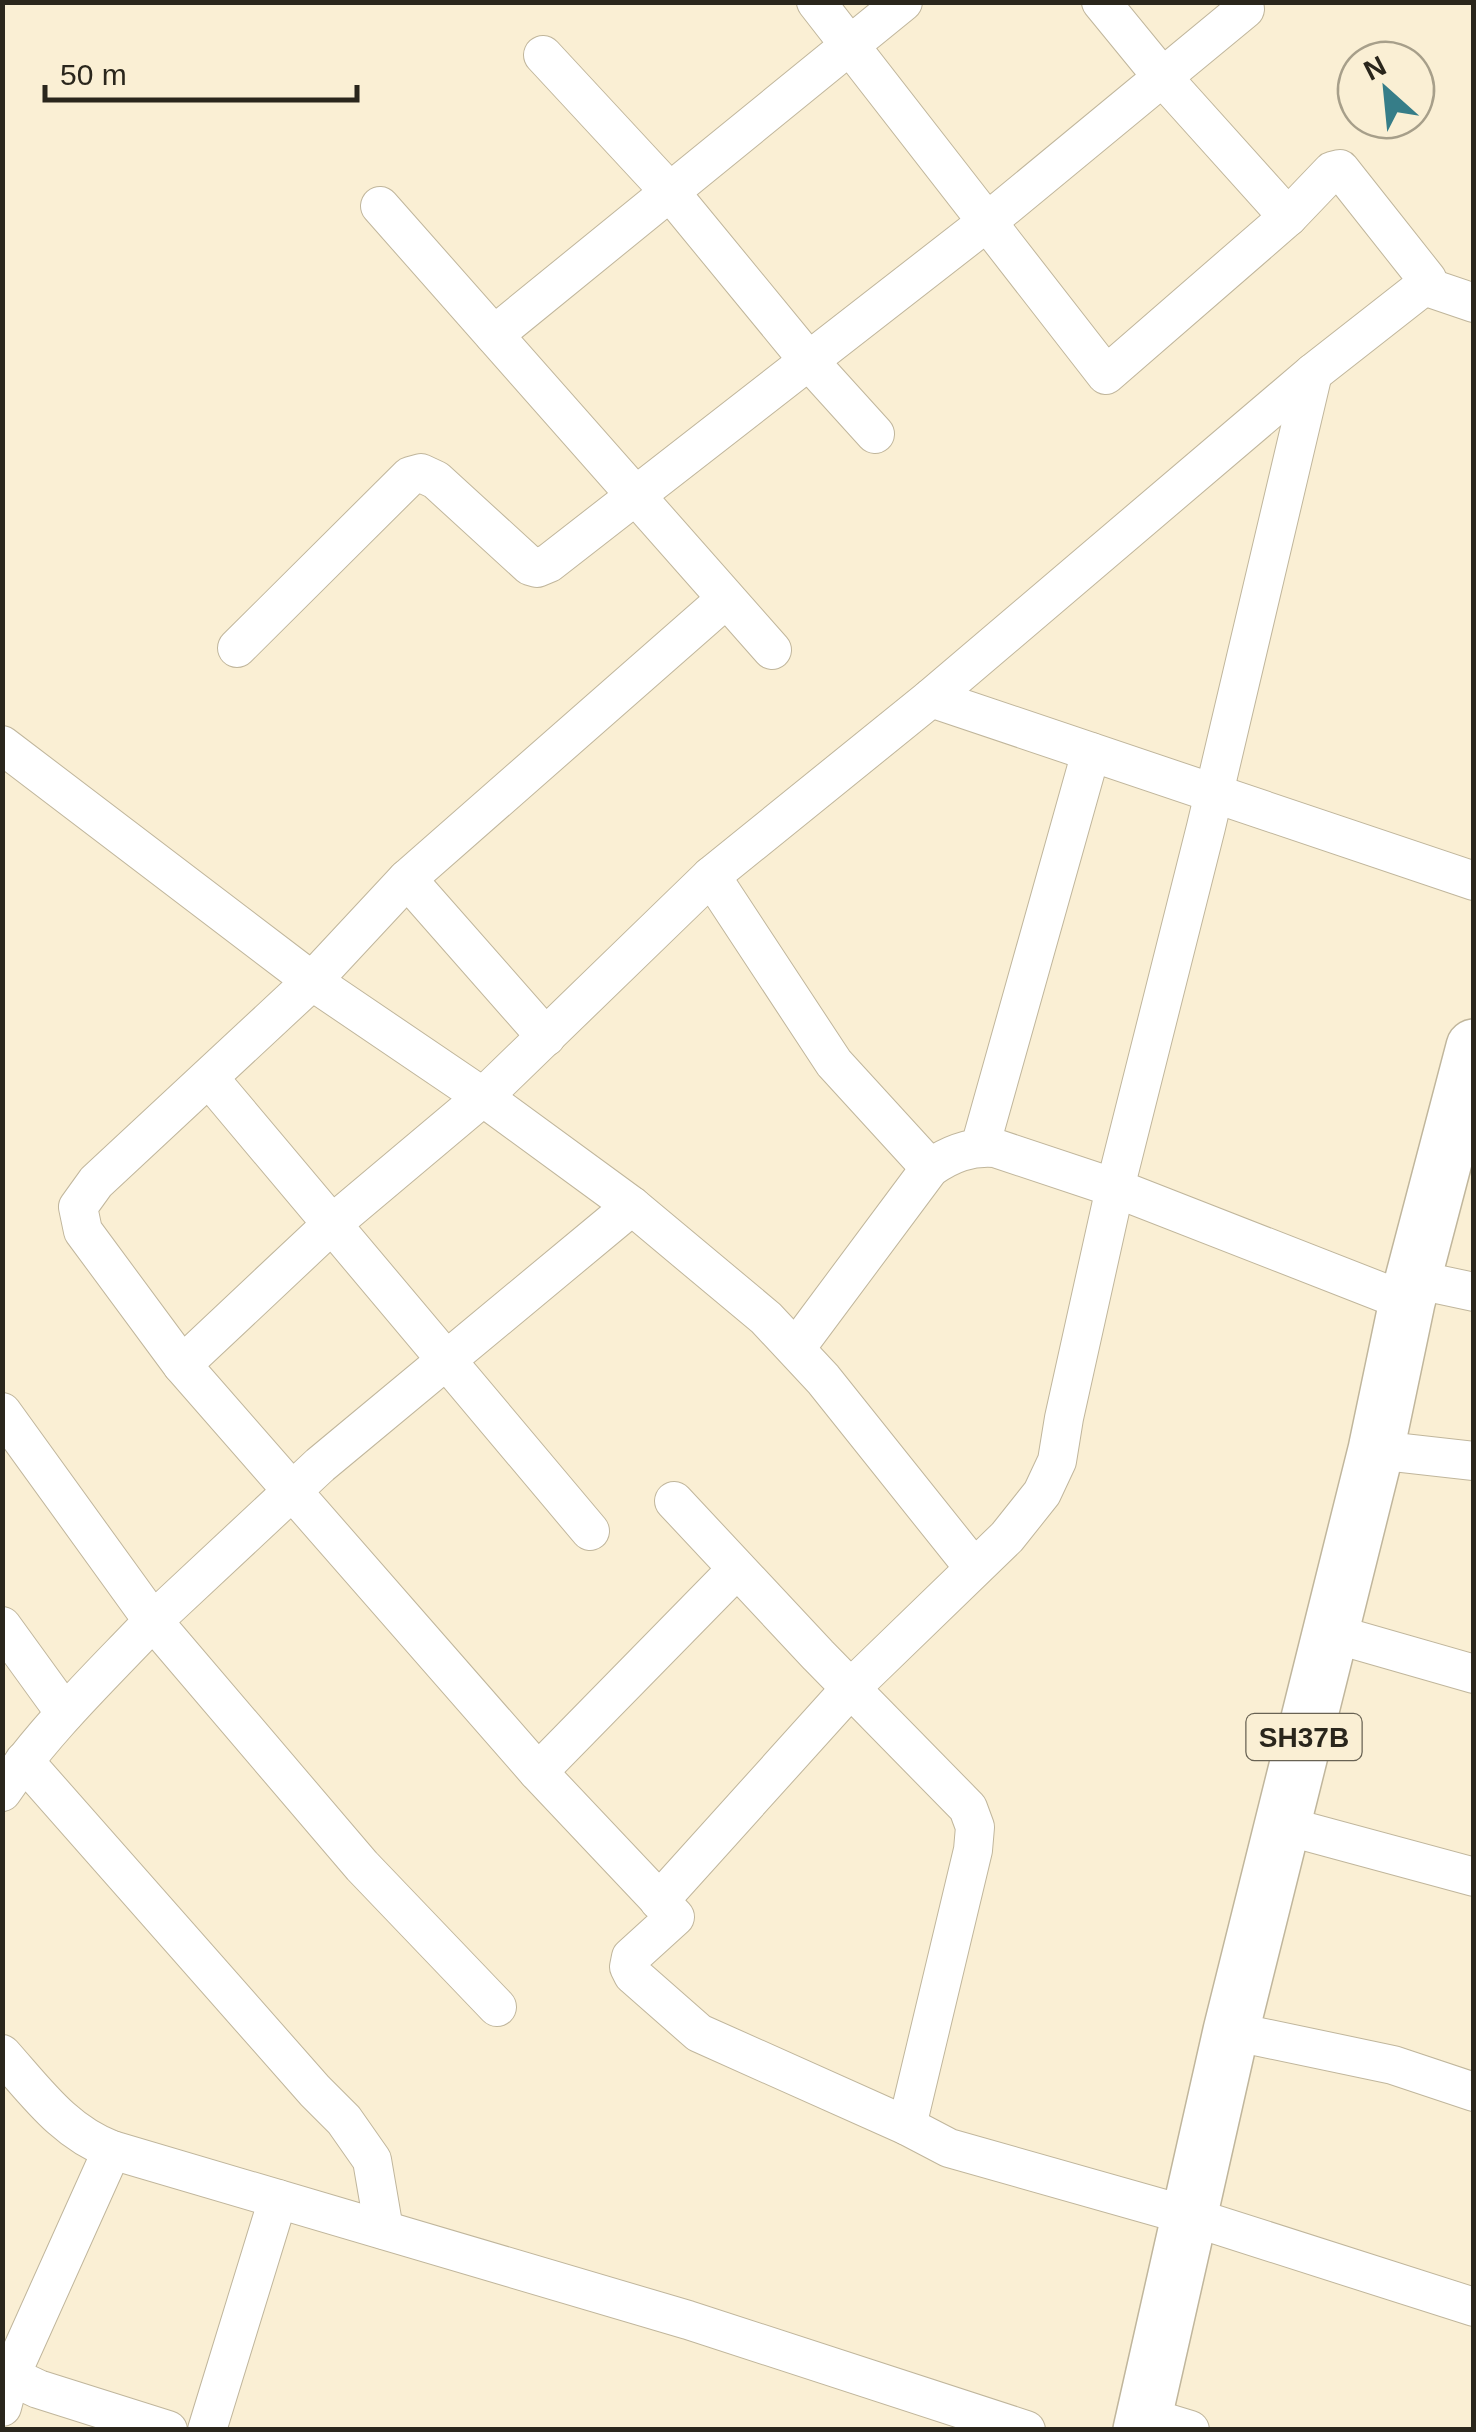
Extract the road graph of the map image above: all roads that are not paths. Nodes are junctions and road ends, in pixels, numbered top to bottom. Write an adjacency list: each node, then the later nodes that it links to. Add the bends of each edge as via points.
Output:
1 (816, 2): 5 (street)
2 (903, 2): 5 (street)
3 (1101, 2): 7 (street)
4 (1246, 9): 7 (street)
5 (849, 44): 8 (street); 11 (street)
6 (543, 54): 8 (street)
7 (1164, 79): 10 (street); 11 (street)
8 (670, 192): 14 (street); 15 (street)
9 (380, 206): 14 (street)
10 (1288, 216): 11 (street, via 1106,375); 12 (street, via 1340,170 1426,278)
11 (987, 222): 15 (street)
12 (1424, 286): 13 (street); 16 (street)
13 (1474, 303)
14 (494, 335): 18 (street)
15 (808, 360): 17 (street); 18 (street)
16 (1313, 373): 22 (street); 25 (street)
17 (874, 434)
18 (634, 494): 19 (street); 20 (street, via 537,568 436,480 410,476)
19 (726, 599): 21 (street); 27 (street)
20 (238, 648)
21 (772, 650)
22 (931, 698): 24 (street); 26 (street)
23 (3, 746): 29 (street)
24 (1090, 752): 25 (street); 34 (street)
25 (1213, 794): 28 (street); 36 (street)
26 (711, 876): 30 (street); 35 (street, via 834,1063)
27 (408, 879): 29 (street); 30 (street)
28 (1474, 881)
29 (312, 981): 32 (street); 33 (street)
30 (546, 1036): 33 (street)
31 (1471, 1069): 39 (main road, SH37B)
32 (209, 1078): 38 (street); 43 (street, via 96,1182 78,1207 82,1230)
33 (483, 1097): 37 (street); 38 (street)
34 (980, 1147): 35 (street); 36 (street)
35 (930, 1168): 41 (street)
36 (1115, 1188): 39 (street); 50 (street, via 1057,1461 1042,1493)
37 (632, 1206): 41 (street); 42 (street)
38 (332, 1224): 42 (street); 43 (street)
39 (1410, 1290): 40 (street); 45 (main road, SH37B)
40 (1474, 1292)
41 (796, 1348): 50 (street)
42 (449, 1361): 47 (street); 49 (street)
43 (182, 1365): 47 (street)
44 (2, 1412): 52 (street)
45 (1376, 1450): 46 (street); 54 (main road, SH37B)
46 (1474, 1461)
47 (291, 1491): 52 (street); 59 (street)
48 (674, 1501): 51 (street)
49 (590, 1531)
50 (974, 1568): 56 (street)
51 (737, 1569): 56 (street); 59 (street)
52 (153, 1621): 57 (street); 64 (street, via 362,1866)
53 (2, 1626): 57 (street)
54 (1331, 1633): 55 (street); 61 (main road, SH37B)
55 (1474, 1674)
56 (851, 1688): 63 (street); 68 (street, via 961,1797 975,1827)
57 (66, 1713): 58 (street)
58 (24, 1761): 60 (street); 72 (street, via 344,2120 372,2160)
59 (538, 1772): 63 (street)
60 (2, 1792)
61 (1282, 1825): 62 (street); 65 (main road, SH37B)
62 (1474, 1876)
63 (659, 1901): 68 (street, via 674,1917 631,1957 629,1967 666,2004 699,2033)
64 (497, 2008)
65 (1231, 2030): 67 (street, via 1392,2064); 71 (main road, SH37B)
66 (2, 2054): 69 (street, via 62,2122)
67 (1474, 2092)
68 (907, 2126): 71 (street, via 949,2148)
69 (112, 2150): 70 (street); 74 (street)
70 (278, 2199): 72 (street); 77 (street)
71 (1189, 2216): 73 (street); 75 (main road, SH37B)
72 (384, 2230): 78 (street)
73 (1474, 2307)
74 (5, 2385): 76 (street)
75 (1158, 2425)
76 (168, 2430)
77 (207, 2430)
78 (1026, 2430)

